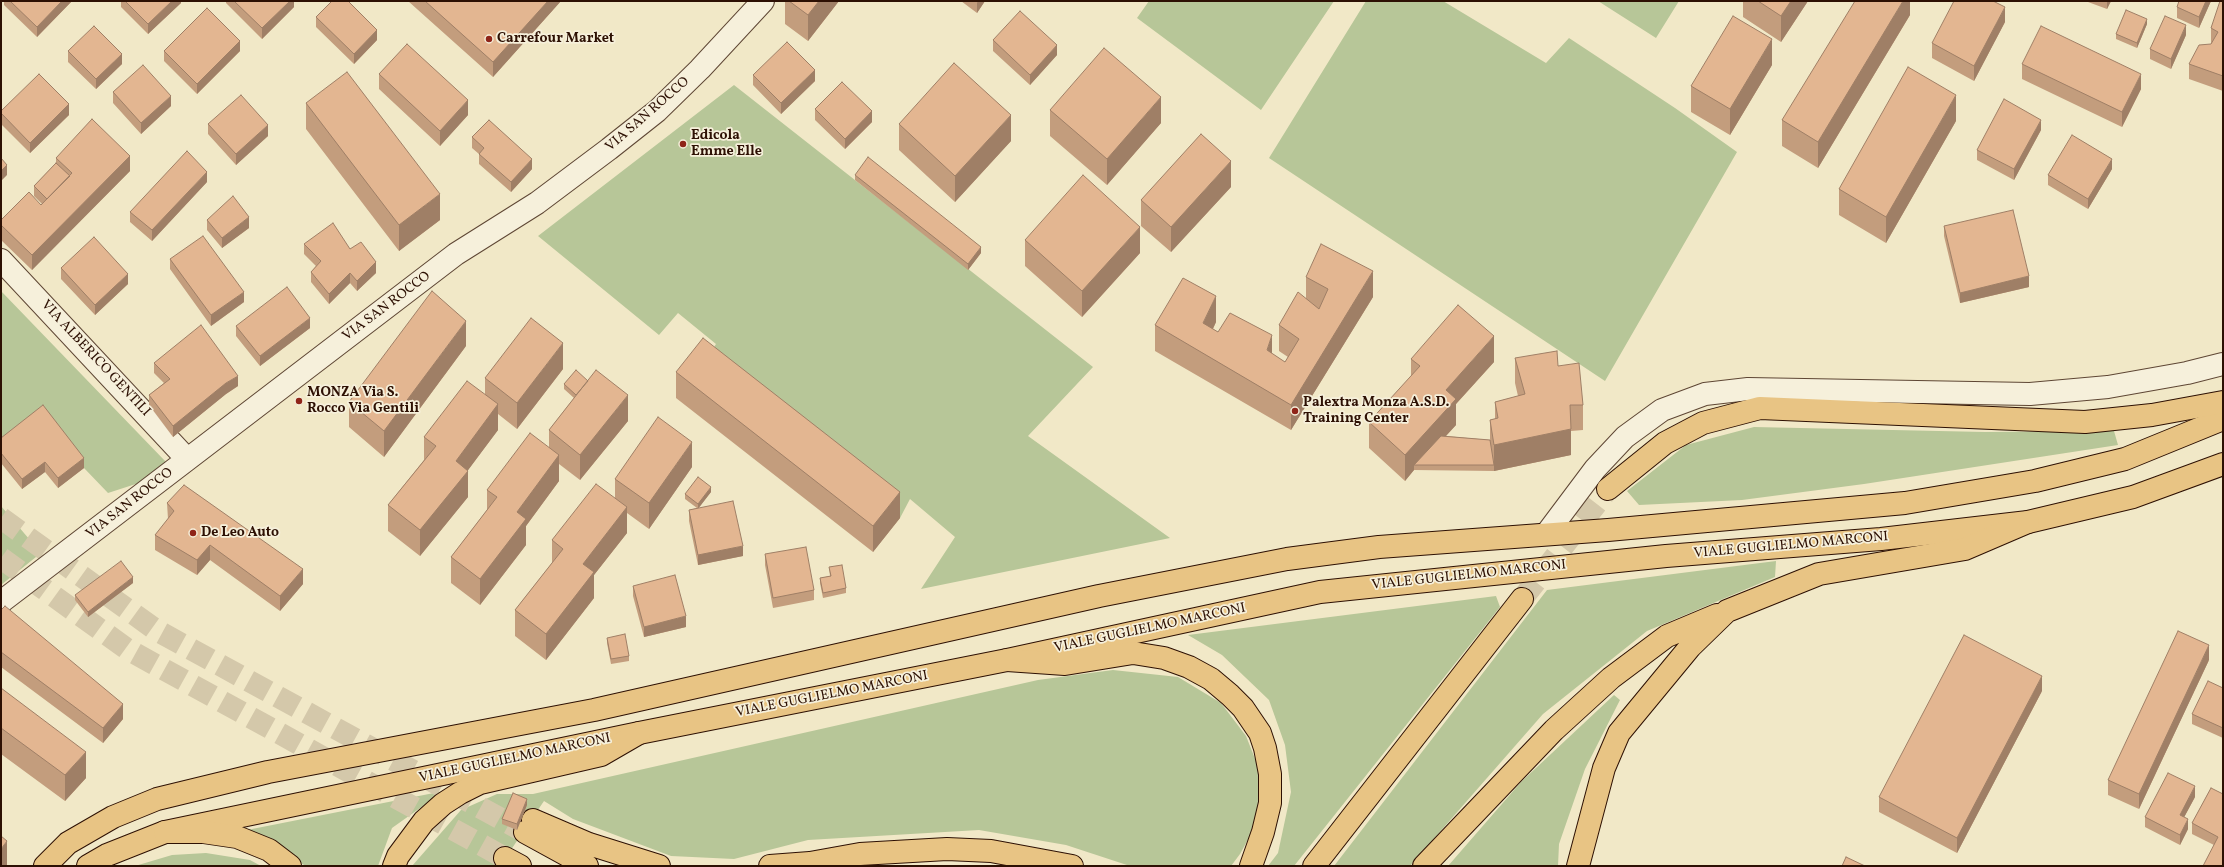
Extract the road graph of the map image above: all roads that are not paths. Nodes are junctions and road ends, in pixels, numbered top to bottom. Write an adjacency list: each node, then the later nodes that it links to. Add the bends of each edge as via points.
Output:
1 (763, 1): 6 (street, VIA SAN ROCCO, via 718,52 657,111 536,203 456,254)
2 (1, 260): 6 (street, VIA ALBERICO GENTILI)
3 (2223, 364): 10 (street, via 2187,374 2108,387 2030,394 1748,389 1705,394 1662,410 1625,437 1595,469)
4 (2223, 402): 8 (main road, via 2152,415 2085,422 1760,408 1703,423 1665,442)
5 (2223, 419): 10 (main road, via 2125,459 2035,481 1905,503 1608,530)
6 (188, 459): 12 (street, VIA SAN ROCCO)
7 (2223, 464): 9 (main road, VIALE GUGLIELMO MARCONI, via 2133,497)
8 (1608, 489)
9 (2028, 522): 13 (main road, via 1965,549 1819,574); 14 (main road, VIALE GUGLIELMO MARCONI, via 1881,539 1666,556 1320,592)
10 (1547, 533): 17 (main road, via 1379,547 1280,561 1099,596 594,710 268,772 157,799 113,817 68,843)
11 (1522, 598): 26 (main road)
12 (1, 602)
13 (1727, 611): 27 (main road, via 1667,636 1611,678 1554,730); 28 (main road, via 1690,647 1619,732 1604,768)
14 (1007, 660): 15 (main road, VIALE GUGLIELMO MARCONI); 25 (main road, via 1065,664 1133,653 1164,658 1189,667 1226,691 1243,708 1260,733 1270,774 1270,803 1264,832)
15 (639, 733): 16 (main road, VIALE GUGLIELMO MARCONI); 20 (main road, via 601,755 480,783 460,793 424,821 398,856)
16 (165, 832): 18 (main road, VIALE GUGLIELMO MARCONI, via 107,855); 19 (main road, via 203,832 237,837 269,850)
17 (45, 866)
18 (88, 866)
19 (290, 866)
20 (394, 866)
21 (587, 866): 22 (main road, via 529,826)
22 (659, 866)
23 (770, 866): 24 (main road, via 810,863 860,854 947,849 991,851)
24 (1072, 866)
25 (1251, 866)
26 (1314, 866)
27 (1424, 866)
28 (1578, 866)

